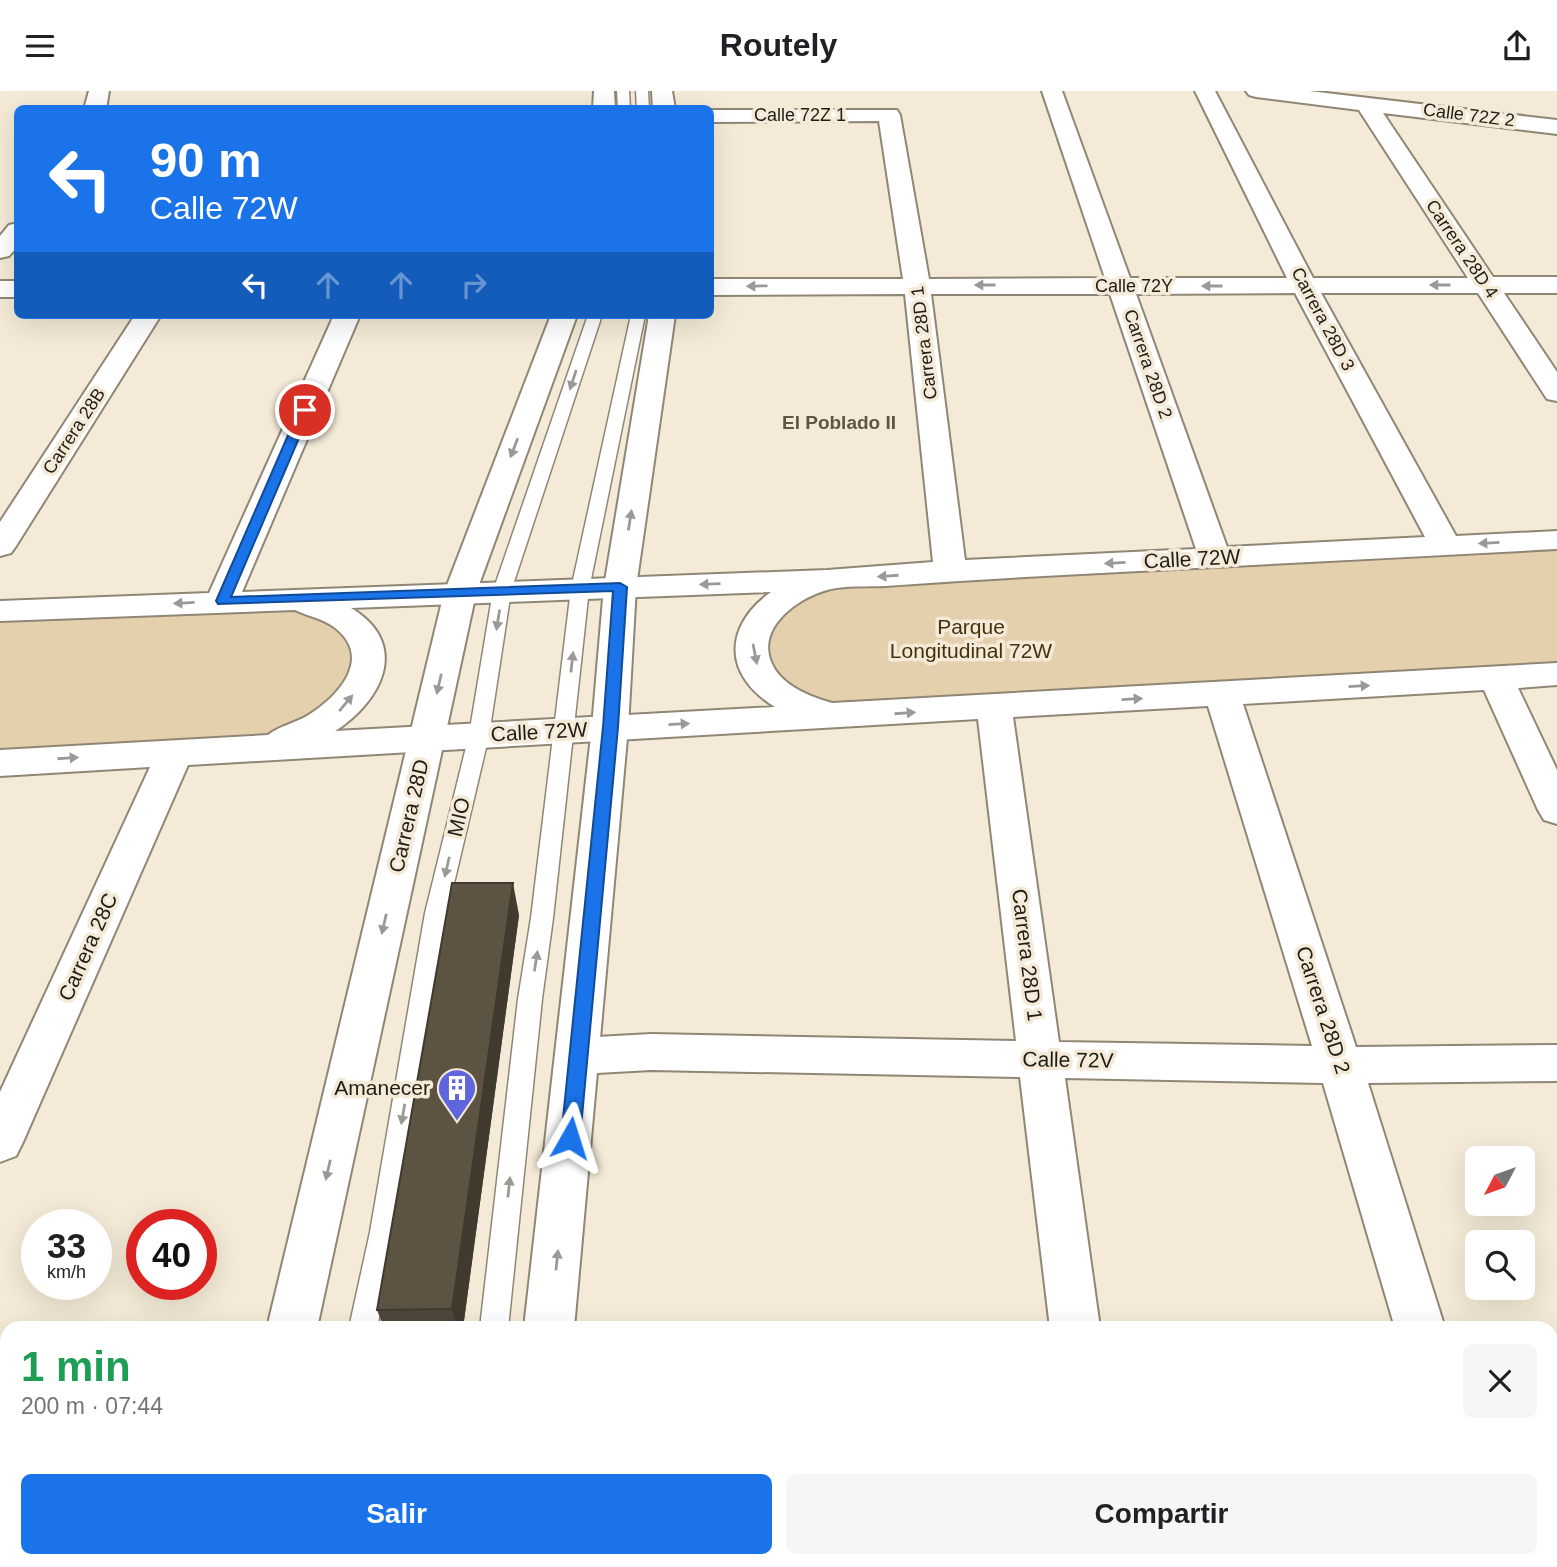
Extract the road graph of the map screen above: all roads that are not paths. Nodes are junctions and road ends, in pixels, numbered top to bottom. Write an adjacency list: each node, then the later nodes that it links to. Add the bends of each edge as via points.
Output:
1 (1052, 91): 13 (street, Carrera 28D 2)
2 (1205, 91): 14 (street, Carrera 28D 3)
3 (1256, 91): 4 (street, Calle 72Z 2)
4 (1367, 105): 7 (street, Calle 72Z 2); 11 (street, Carrera 28D 4)
5 (714, 115): 6 (street, Calle 72Z 1)
6 (888, 115): 10 (street, Carrera 28D 1)
7 (1552, 130)
8 (14, 235): 9 (street)
9 (0, 251)
10 (917, 285): 13 (street, Calle 72Y, one-way to 10); 15 (street, Calle 72Y, one-way to 15); 27 (street, Carrera 28D 1)
11 (1488, 285): 12 (street, Calle 72Y); 14 (street, Calle 72Y, one-way to 14); 22 (street, Carrera 28D 4)
12 (1557, 285)
13 (1121, 286): 14 (street, Calle 72Y, one-way to 13); 26 (street, Carrera 28D 2)
14 (1304, 286): 25 (street, Carrera 28D 3)
15 (714, 287)
16 (145, 319): 24 (street, Carrera 28B)
17 (345, 319): 34 (street)
18 (563, 319): 32 (street, Carrera 28D, one-way to 32)
19 (594, 319): 31 (lane, MIO, one-way to 31)
20 (637, 319): 30 (lane)
21 (661, 319): 29 (street, one-way to 21)
22 (1557, 393)
23 (1557, 540): 25 (street, Calle 72W, one-way to 25)
24 (0, 546)
25 (1446, 546): 26 (street, Calle 72W)
26 (1214, 558): 27 (street, Calle 72W, one-way to 27)
27 (950, 571): 28 (street, Calle 72W, one-way to 28)
28 (827, 580): 29 (street, Calle 72W, one-way to 29); 40 (street, Calle 72W, one-way to 40, via 792,591 766,610 752,633 753,659 768,684 797,705)
29 (620, 587): 30 (street, Calle 72W); 41 (street)
30 (580, 589): 31 (street, Calle 72W); 42 (lane, one-way to 30)
31 (502, 591): 32 (street, Calle 72W); 43 (lane, MIO, one-way to 43)
32 (460, 593): 33 (street, Calle 72W); 44 (street, Carrera 28D, one-way to 44)
33 (277, 599): 34 (street, Calle 72W); 46 (street, Calle 72W, one-way to 33, via 293,738 337,714 363,683 369,650 354,624 321,606)
34 (222, 601): 35 (street, Calle 72W, one-way to 35)
35 (0, 611)
36 (1557, 674): 37 (street, Calle 72W)
37 (1496, 678): 38 (street, Calle 72W, one-way to 37); 48 (street)
38 (1222, 694): 39 (street, Calle 72W, one-way to 38); 52 (street, Carrera 28D 2)
39 (994, 707): 40 (street, Calle 72W, one-way to 39); 50 (street, Carrera 28D 1)
40 (836, 717): 41 (street, Calle 72W, one-way to 40)
41 (610, 727): 42 (street, Calle 72W); 49 (street)
42 (565, 730): 43 (street, Calle 72W); 56 (lane, one-way to 42)
43 (479, 735): 44 (street, Calle 72W); 55 (lane, MIO, one-way to 55, via 436,913)
44 (427, 738): 46 (street, Calle 72W); 54 (street, Carrera 28D, one-way to 54)
45 (176, 751): 46 (street, Calle 72W); 47 (street, Calle 72W, one-way to 45); 53 (street, Carrera 28C)
46 (241, 751)
47 (0, 763)
48 (1557, 810)
49 (579, 1056): 50 (street, Calle 72V, via 650,1052); 57 (street, one-way to 49)
50 (1040, 1059): 52 (street, Calle 72V); 58 (street, Carrera 28D 1)
51 (1557, 1063): 52 (street, Calle 72V)
52 (1340, 1065): 59 (street, Carrera 28D 2)
53 (0, 1142)
54 (294, 1321)
55 (364, 1321)
56 (495, 1321)
57 (550, 1321)
58 (1074, 1321)
59 (1418, 1321)

